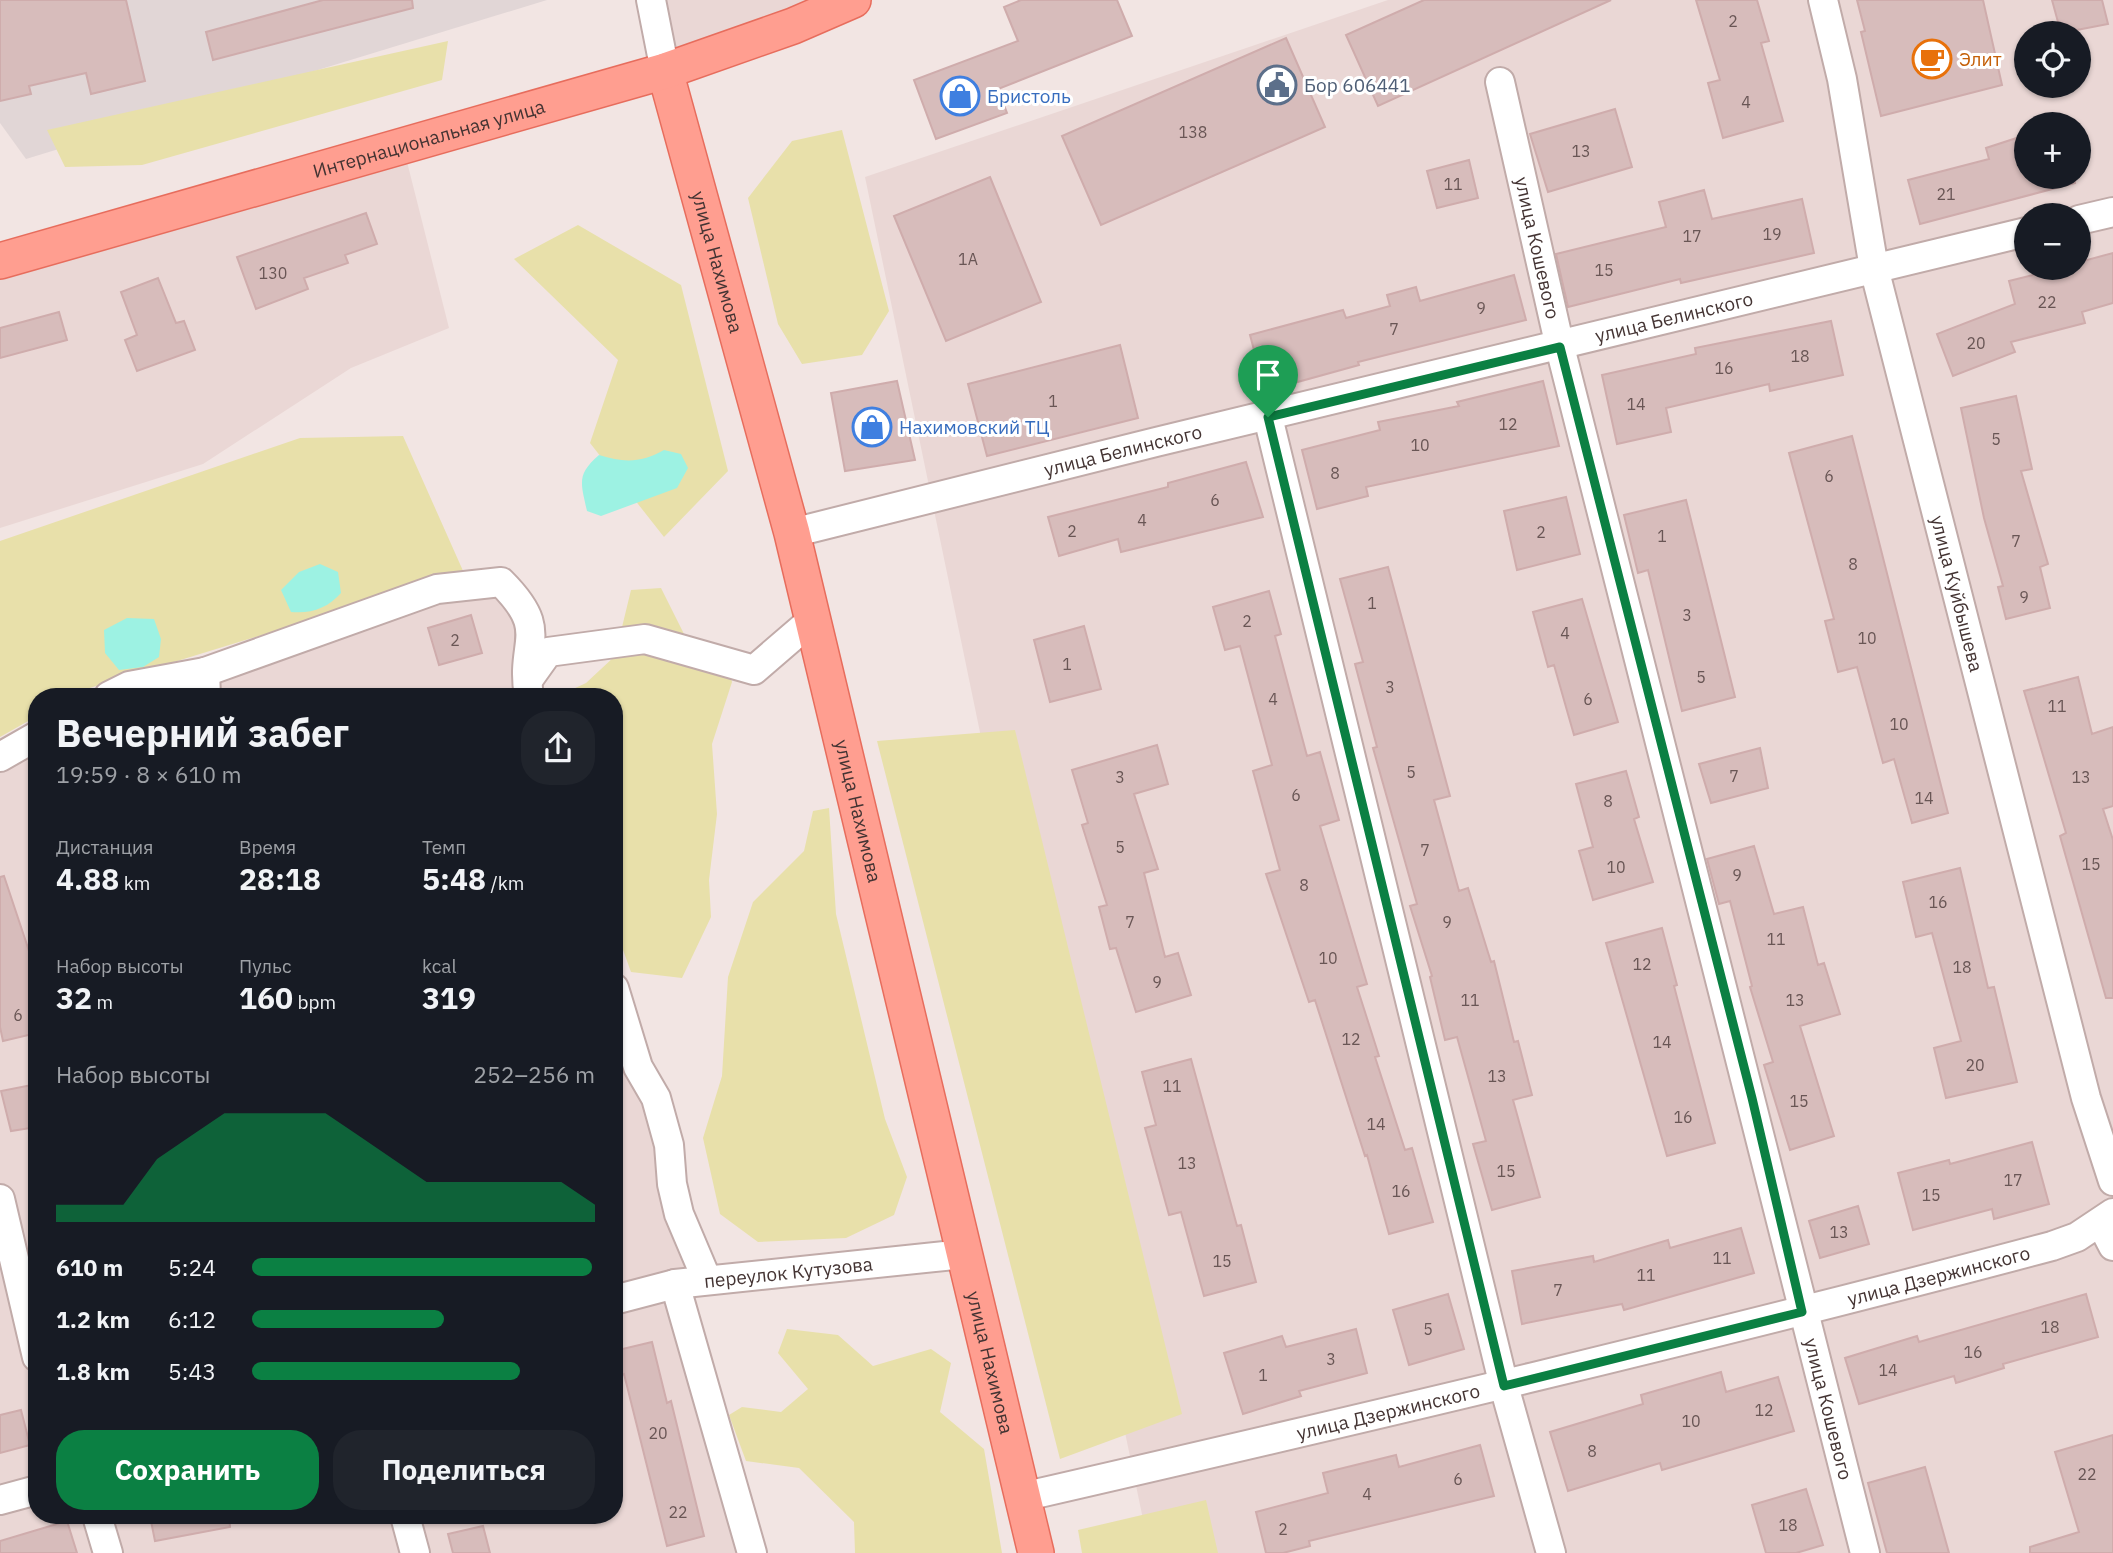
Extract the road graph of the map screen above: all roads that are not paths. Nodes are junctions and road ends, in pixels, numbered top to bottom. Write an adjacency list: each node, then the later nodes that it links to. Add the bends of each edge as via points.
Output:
1 (650, 0): 4 (street)
2 (853, 0): 4 (main road, Интернациональная улица)
3 (1823, 0): 10 (street, улица Куйбышева, via 1842,79)
4 (666, 71): 9 (main road, Интернациональная улица); 13 (main road, улица Нахимова)
5 (1500, 82): 11 (street, улица Кошевого)
6 (2113, 212): 7 (street)
7 (2091, 217)
8 (2014, 235): 10 (street, улица Белинского)
9 (0, 261)
10 (1874, 268): 11 (street, улица Белинского); 22 (street, улица Куйбышева, via 2082,1085)
11 (1560, 347): 12 (street, улица Белинского); 29 (street, улица Кошевого, via 1752,1098)
12 (1268, 417): 13 (street, улица Белинского); 31 (street)
13 (792, 534): 14 (main road, улица Нахимова)
14 (812, 620): 18 (street, via 754,670 645,639 548,652); 25 (main road, улица Нахимова)
15 (205, 684): 16 (street); 17 (street, via 437,589 501,582 523,604 532,628)
16 (125, 688)
17 (527, 688)
18 (528, 688)
19 (28, 741): 20 (street)
20 (0, 757)
21 (623, 1018): 26 (street, via 638,1067 656,1098 669,1145 679,1214)
22 (2113, 1181)
23 (0, 1199): 30 (street)
24 (2109, 1228): 29 (street, улица Дзержинского)
25 (964, 1254): 26 (street, переулок Кутузова); 33 (main road, улица Нахимова)
26 (707, 1280): 27 (street, переулок Кутузова)
27 (675, 1284): 28 (street, переулок Кутузова); 39 (street)
28 (623, 1298)
29 (1802, 1312): 31 (street, улица Дзержинского); 42 (street, улица Кошевого)
30 (28, 1319)
31 (1504, 1386): 33 (street, улица Дзержинского); 41 (street)
32 (28, 1492): 34 (street)
33 (1022, 1497): 40 (main road, улица Нахимова)
34 (0, 1500)
35 (99, 1524): 37 (street)
36 (407, 1524): 38 (street)
37 (108, 1553)
38 (415, 1553)
39 (752, 1553)
40 (1036, 1553)
41 (1551, 1553)
42 (1865, 1553)

